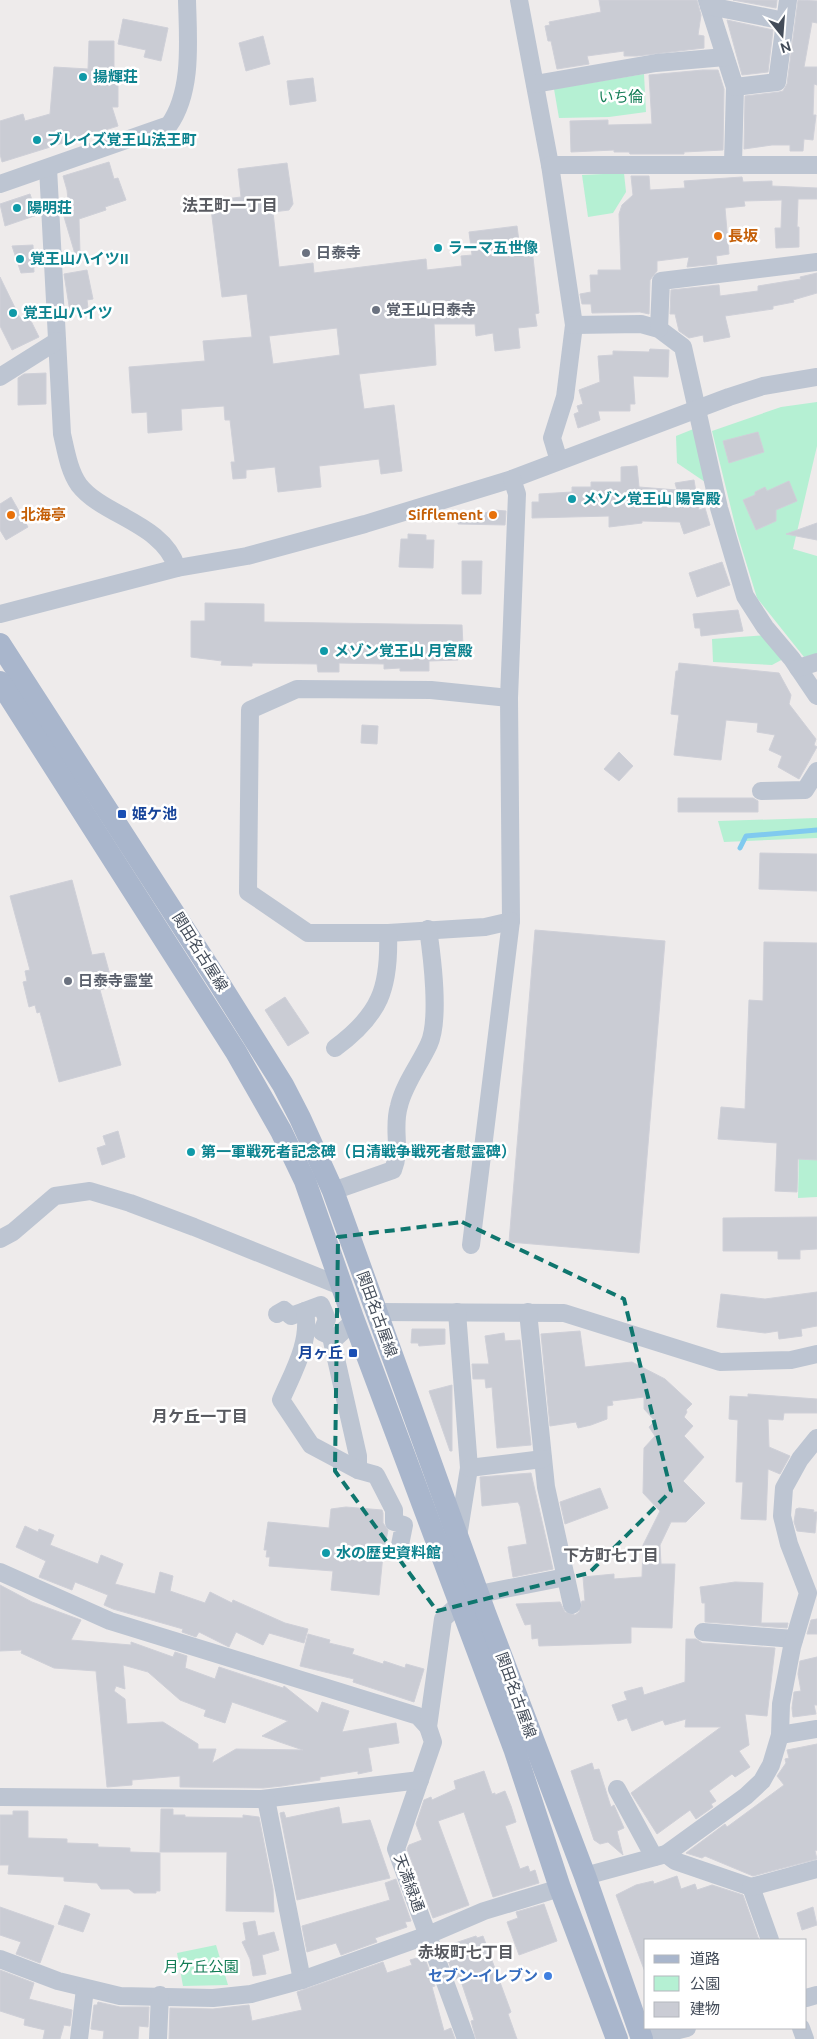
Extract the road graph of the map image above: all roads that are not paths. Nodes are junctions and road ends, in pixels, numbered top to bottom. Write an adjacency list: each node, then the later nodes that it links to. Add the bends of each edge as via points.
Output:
1 (187, 0): 12 (street, via 186,69 179,111 169,125)
2 (519, 0): 7 (street)
3 (788, 0): 5 (street)
4 (708, 3): 5 (street); 6 (street)
5 (785, 21): 8 (street, via 776,82)
6 (725, 57): 7 (street, via 656,63); 8 (street)
7 (535, 84): 10 (street)
8 (735, 87): 9 (street)
9 (733, 163): 10 (street); 11 (street)
10 (550, 165): 15 (street)
11 (817, 165)
12 (48, 168): 13 (street); 17 (street)
13 (0, 184)
14 (817, 262): 16 (street, via 661,281)
15 (574, 325): 16 (street, via 641,324); 21 (street, via 565,397 552,438)
16 (659, 329): 20 (street, via 682,347)
17 (57, 341): 18 (street); 23 (street, via 62,434 76,478 91,496 143,527 173,554)
18 (0, 377)
19 (817, 377): 20 (street, via 763,386)
20 (697, 409): 21 (street); 27 (street, via 719,508 745,596)
21 (559, 461): 22 (street)
22 (512, 479): 23 (street, via 256,554); 30 (street, via 517,494)
23 (177, 568): 24 (street)
24 (0, 614)
25 (0, 644): 37 (main road, 関田名古屋線, via 283,1085)
26 (817, 662): 27 (street)
27 (798, 668): 29 (street)
28 (0, 682): 40 (main road, 関田名古屋線, via 236,1052 281,1131 306,1181)
29 (817, 696)
30 (509, 698): 33 (street); 35 (street, via 431,690 297,689 250,710 248,892 308,933)
31 (817, 771): 32 (street, via 805,790)
32 (761, 791)
33 (510, 920): 34 (street, via 485,927); 39 (street)
34 (428, 929): 35 (street); 37 (street, via 434,1026 430,1042 399,1104 394,1124 398,1157 394,1170)
35 (388, 933): 36 (street, via 386,976 379,1000 364,1024)
36 (335, 1048)
37 (333, 1191): 42 (main road, 関田名古屋線)
38 (0, 1239): 40 (street, via 55,1196 90,1191 194,1226)
39 (471, 1245)
40 (343, 1287): 46 (main road, 関田名古屋線)
41 (305, 1311): 45 (street, via 291,1316 284,1310); 47 (street, via 322,1305 327,1319 322,1332); 53 (street, via 303,1350 281,1400 311,1446)
42 (376, 1312): 43 (street); 54 (main road, 関田名古屋線)
43 (457, 1312): 44 (street); 52 (street)
44 (528, 1312): 48 (street, via 564,1313 720,1362 791,1360); 50 (street)
45 (277, 1314)
46 (354, 1320): 47 (street); 58 (main road, 関田名古屋線)
47 (335, 1338): 53 (street, via 332,1341 358,1456)
48 (817, 1354)
49 (817, 1438): 51 (street)
50 (543, 1459): 52 (street); 57 (street)
51 (808, 1460): 60 (street, via 784,1488 782,1516)
52 (469, 1468): 54 (street)
53 (358, 1470): 55 (street, via 376,1475 394,1510 394,1522 404,1524)
54 (458, 1537): 58 (main road, 関田名古屋線)
55 (400, 1545)
56 (0, 1572): 63 (street, via 110,1621 418,1716)
57 (566, 1576): 58 (street); 59 (street)
58 (469, 1599): 63 (street, 天満緑通, via 443,1619); 72 (main road, 関田名古屋線); 74 (main road, 関田名古屋線)
59 (572, 1605)
60 (811, 1609): 62 (street)
61 (703, 1632): 62 (street)
62 (794, 1639): 65 (street, via 781,1704)
63 (428, 1727): 66 (street, 天満緑通, via 433,1742)
64 (817, 1729): 65 (street)
65 (780, 1735): 70 (street, via 762,1782)
66 (420, 1780): 69 (street); 75 (street, 天満緑通, via 396,1848)
67 (617, 1789): 70 (street)
68 (0, 1797): 69 (street)
69 (266, 1799): 78 (street)
70 (660, 1855): 72 (street); 73 (street)
71 (817, 1869): 73 (street)
72 (585, 1876): 86 (main road, 関田名古屋線)
73 (750, 1887): 76 (street)
74 (560, 1888): 75 (street, via 484,1911); 85 (main road, 関田名古屋線)
75 (428, 1935): 78 (street); 84 (street, 天満緑通)
76 (770, 1939)
77 (0, 1959): 79 (street)
78 (302, 1980): 80 (street, via 242,1995 213,1998)
79 (85, 1989): 80 (street, via 120,1996); 82 (street)
80 (160, 1996): 83 (street)
81 (683, 2029): 86 (street)
82 (79, 2039)
83 (158, 2039)
84 (466, 2039)
85 (617, 2039)
86 (642, 2039)

